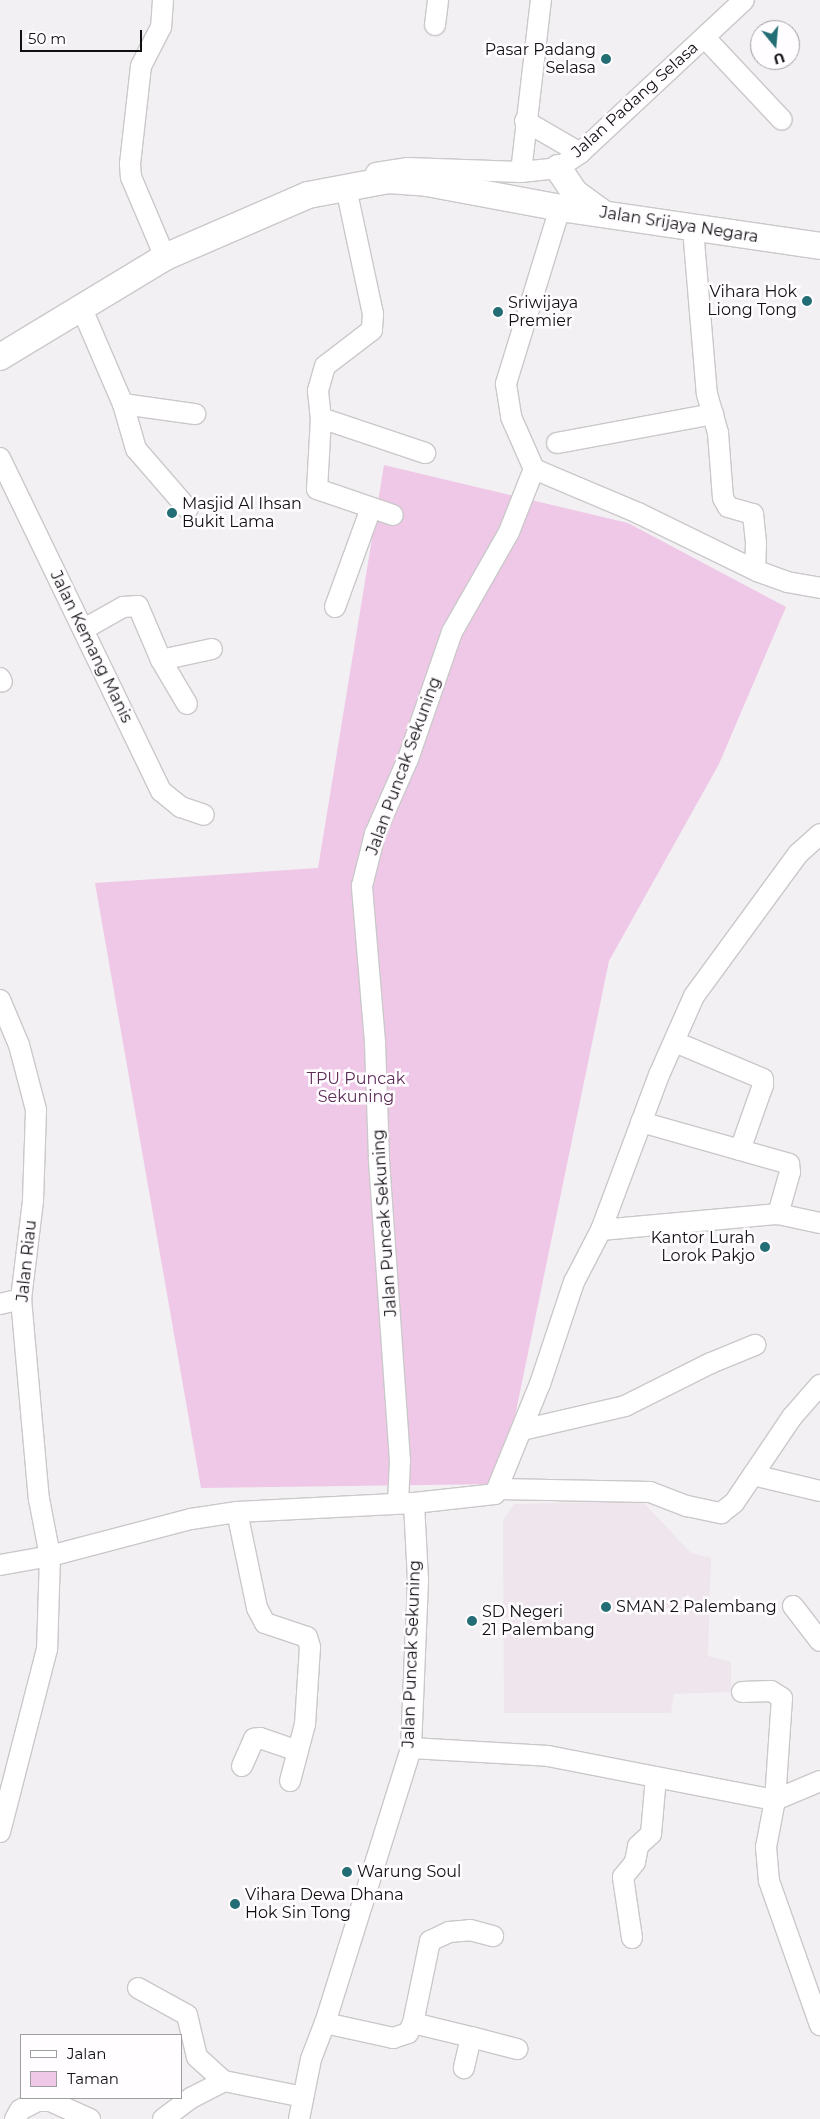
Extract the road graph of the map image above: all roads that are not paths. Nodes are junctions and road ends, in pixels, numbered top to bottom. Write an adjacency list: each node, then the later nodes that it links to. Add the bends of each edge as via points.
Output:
1 (162, 0): 18 (street, via 161,27 141,66 130,164 131,177)
2 (438, 0): 5 (street)
3 (542, 0): 8 (street)
4 (744, 0): 6 (street, Jalan Padang Selasa)
5 (435, 25)
6 (705, 38): 7 (street); 9 (street, Jalan Padang Selasa)
7 (782, 120)
8 (525, 121): 9 (street); 11 (street)
9 (580, 153): 10 (street, Jalan Padang Selasa)
10 (558, 168): 11 (street, Jalan Padang Selasa); 15 (main road, via 575,193)
11 (521, 172): 13 (street, Jalan Padang Selasa, via 394,168 345,180)
12 (346, 188): 13 (main road, Jalan Srijaya Negara); 14 (main road, Jalan Srijaya Negara, via 388,180 427,183); 24 (street, via 374,314 372,330 325,366 318,391)
13 (308, 195): 18 (main road, Jalan Srijaya Negara)
14 (549, 206): 15 (main road, Jalan Srijaya Negara); 28 (street, via 506,384 511,417)
15 (603, 213): 16 (main road, Jalan Srijaya Negara)
16 (692, 229): 17 (main road, Jalan Srijaya Negara); 23 (street, via 707,394)
17 (820, 246)
18 (165, 257): 19 (main road, Jalan Srijaya Negara)
19 (82, 309): 20 (main road, Jalan Srijaya Negara); 21 (street)
20 (0, 357)
21 (123, 404): 22 (street); 30 (street, via 136,449)
22 (195, 414)
23 (713, 414): 25 (street); 32 (street, via 718,433 724,502 728,507 751,512 753,516)
24 (321, 418): 26 (street); 29 (street, via 317,489)
25 (557, 443)
26 (425, 453)
27 (0, 458): 35 (street, Jalan Kemang Manis)
28 (534, 469): 32 (street, via 638,513); 56 (street, Jalan Puncak Sekuning, via 509,532 452,632 408,759 375,834 362,886 375,1042 379,1158 400,1461)
29 (371, 508): 31 (street); 34 (street)
30 (188, 509)
31 (393, 515)
32 (755, 569): 33 (street, via 787,582)
33 (820, 588)
34 (335, 607)
35 (84, 629): 37 (street, via 123,607 138,606); 39 (street, Jalan Kemang Manis, via 161,791 181,807)
36 (212, 649): 37 (street)
37 (161, 660): 38 (street)
38 (187, 704)
39 (204, 815)
40 (820, 834): 42 (street, via 798,854 748,927 703,980)
41 (0, 1000): 48 (street, Jalan Riau, via 19,1046 36,1110 33,1201)
42 (675, 1042): 43 (street); 44 (street, via 763,1079)
43 (641, 1122): 44 (street); 47 (street)
44 (740, 1150): 45 (street, via 790,1165)
45 (778, 1214): 46 (street); 47 (street)
46 (820, 1224)
47 (601, 1230): 52 (street, via 574,1282)
48 (20, 1299): 49 (street); 58 (street, Jalan Riau, via 39,1499)
49 (0, 1304)
50 (755, 1345): 52 (street, via 625,1406)
51 (820, 1385): 53 (street, via 792,1417)
52 (522, 1430): 55 (street)
53 (753, 1474): 54 (street); 55 (street, via 730,1508 717,1514 650,1492)
54 (820, 1491)
55 (494, 1493): 56 (street)
56 (406, 1503): 57 (street); 63 (street, Jalan Puncak Sekuning, via 418,1580)
57 (237, 1512): 58 (street, via 191,1519); 64 (street, via 257,1608 266,1623 307,1637 310,1647 304,1724)
58 (50, 1556): 59 (street); 70 (street, Jalan Riau, via 47,1649)
59 (0, 1565)
60 (793, 1606): 61 (street)
61 (820, 1641)
62 (742, 1692): 69 (street, via 772,1691 782,1698)
63 (411, 1748): 66 (street, via 548,1756); 74 (street, Jalan Puncak Sekuning)
64 (298, 1751): 65 (street, via 260,1738 254,1739); 67 (street)
65 (242, 1766)
66 (656, 1777): 69 (street); 72 (street, via 651,1834 638,1846 635,1862 622,1877)
67 (290, 1781)
68 (820, 1781): 69 (street)
69 (775, 1800): 76 (street, via 766,1847 769,1882)
70 (0, 1832)
71 (493, 1936): 75 (street, via 470,1930 448,1932 430,1941)
72 (632, 1938)
73 (138, 1988): 80 (street, via 187,2015 197,2057)
74 (325, 2023): 75 (street, via 393,2038 408,2033); 81 (street, Jalan Puncak Sekuning, via 311,2059)
75 (413, 2023): 77 (street)
76 (820, 2025)
77 (470, 2037): 78 (street); 79 (street)
78 (517, 2049)
79 (464, 2068)
80 (224, 2081): 81 (street); 84 (street, via 191,2098)
81 (303, 2098): 85 (street, Jalan Puncak Sekuning)
82 (14, 2119): 83 (street, via 20,2110 38,2101 50,2101)
83 (90, 2119)
84 (163, 2119)
85 (299, 2119)

